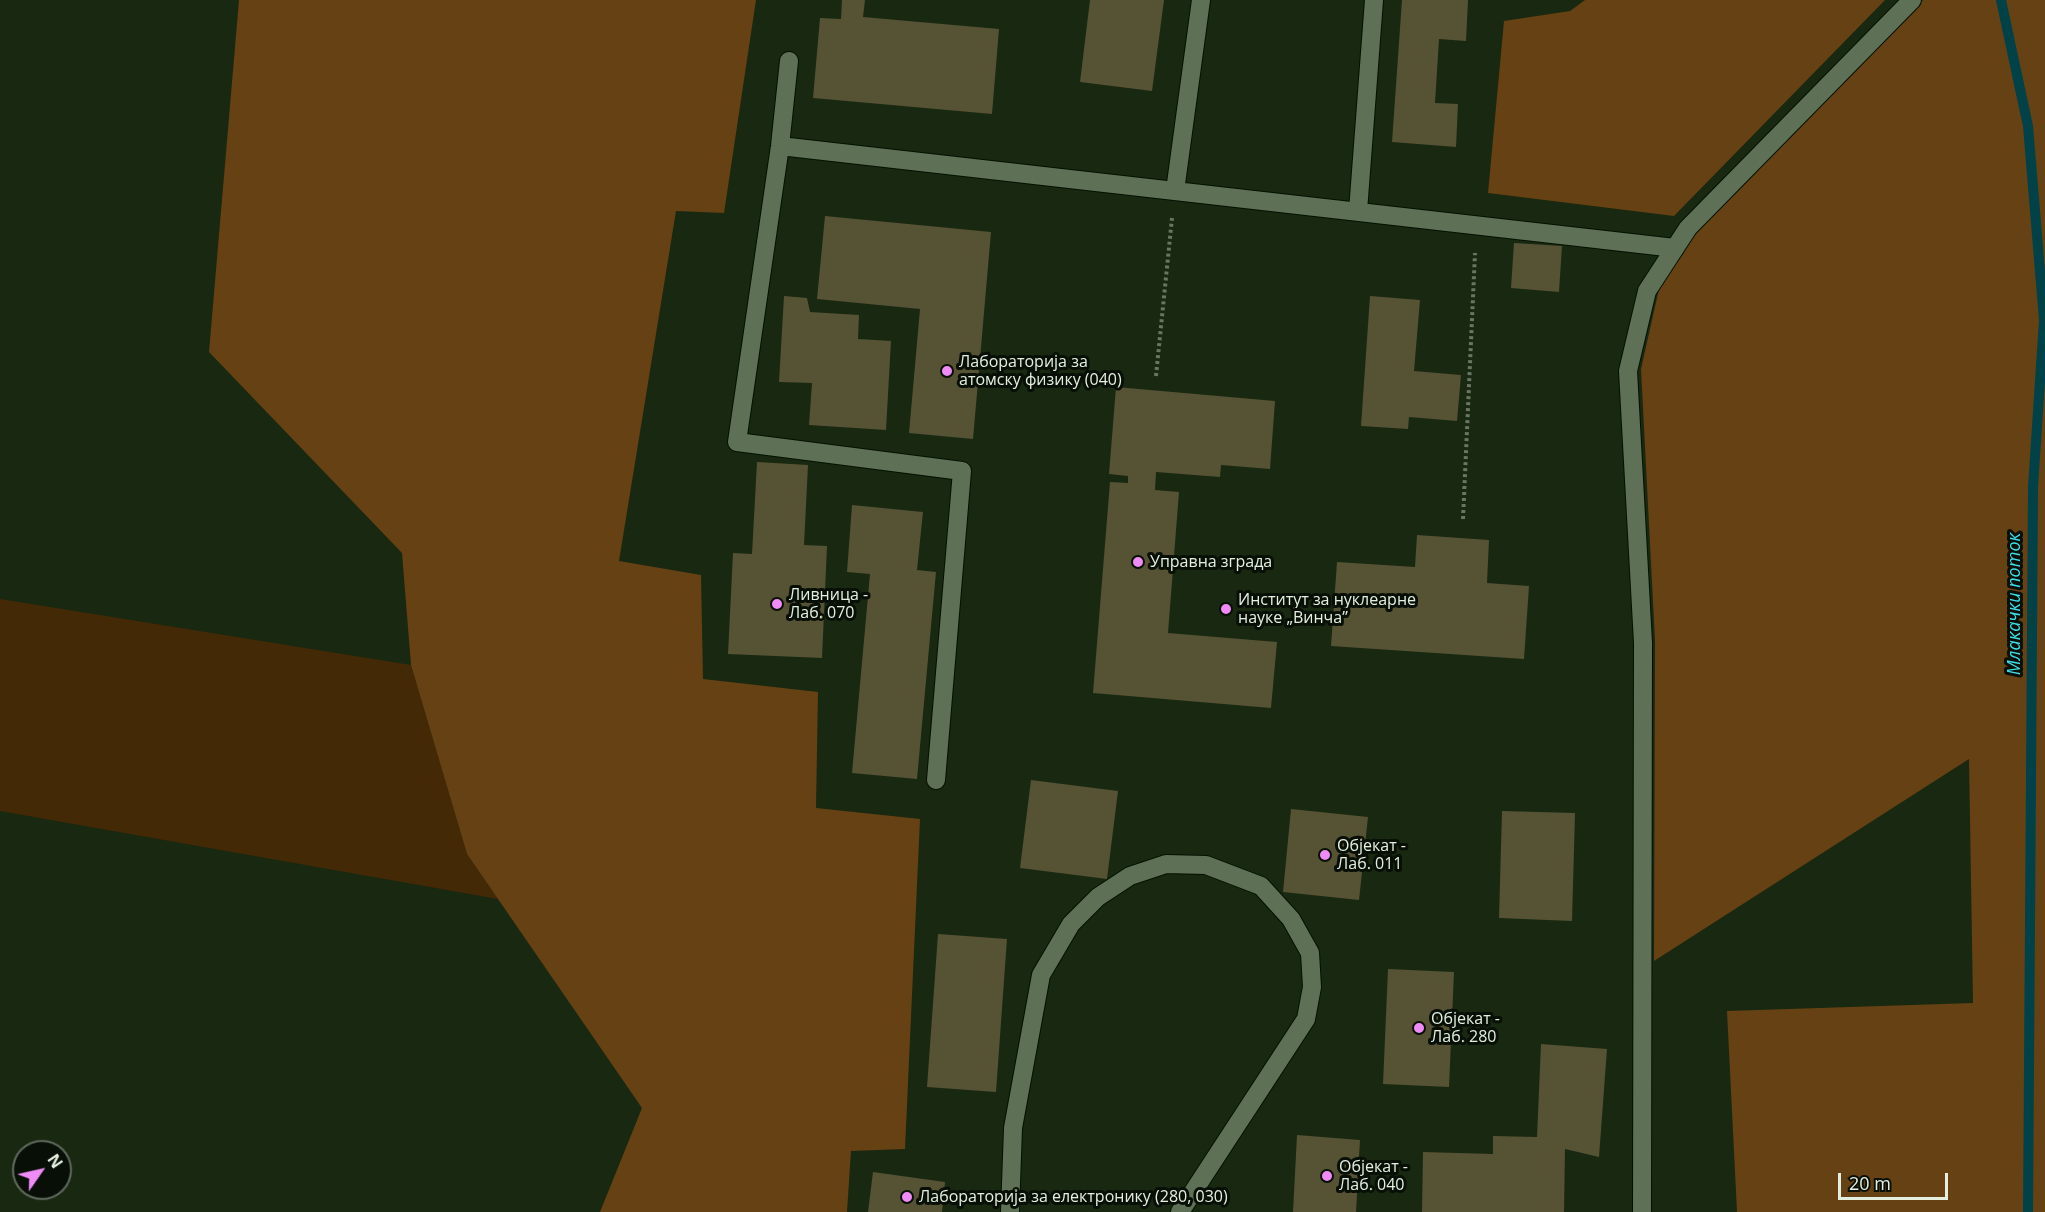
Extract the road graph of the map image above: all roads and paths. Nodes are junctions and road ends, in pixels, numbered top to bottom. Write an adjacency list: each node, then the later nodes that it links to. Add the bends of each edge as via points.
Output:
1 (1202, 0): 6 (street)
2 (1374, 0): 7 (street)
3 (1912, 0): 9 (street, via 1688,228)
4 (789, 61): 5 (street)
5 (780, 146): 6 (street); 12 (street, via 737,442 962,471)
6 (1175, 191): 7 (street); 10 (path)
7 (1358, 211): 8 (street)
8 (1476, 225): 9 (street); 11 (path)
9 (1675, 248): 15 (street, via 1647,291 1628,371 1643,643)
10 (1156, 376)
11 (1463, 519)
12 (936, 780)
13 (1010, 1212): 14 (street, via 1013,1128 1041,975 1071,924 1098,897 1130,876 1166,864 1206,865 1261,886 1291,919 1310,953 1312,987 1306,1019)
14 (1180, 1212)
15 (1642, 1212)

